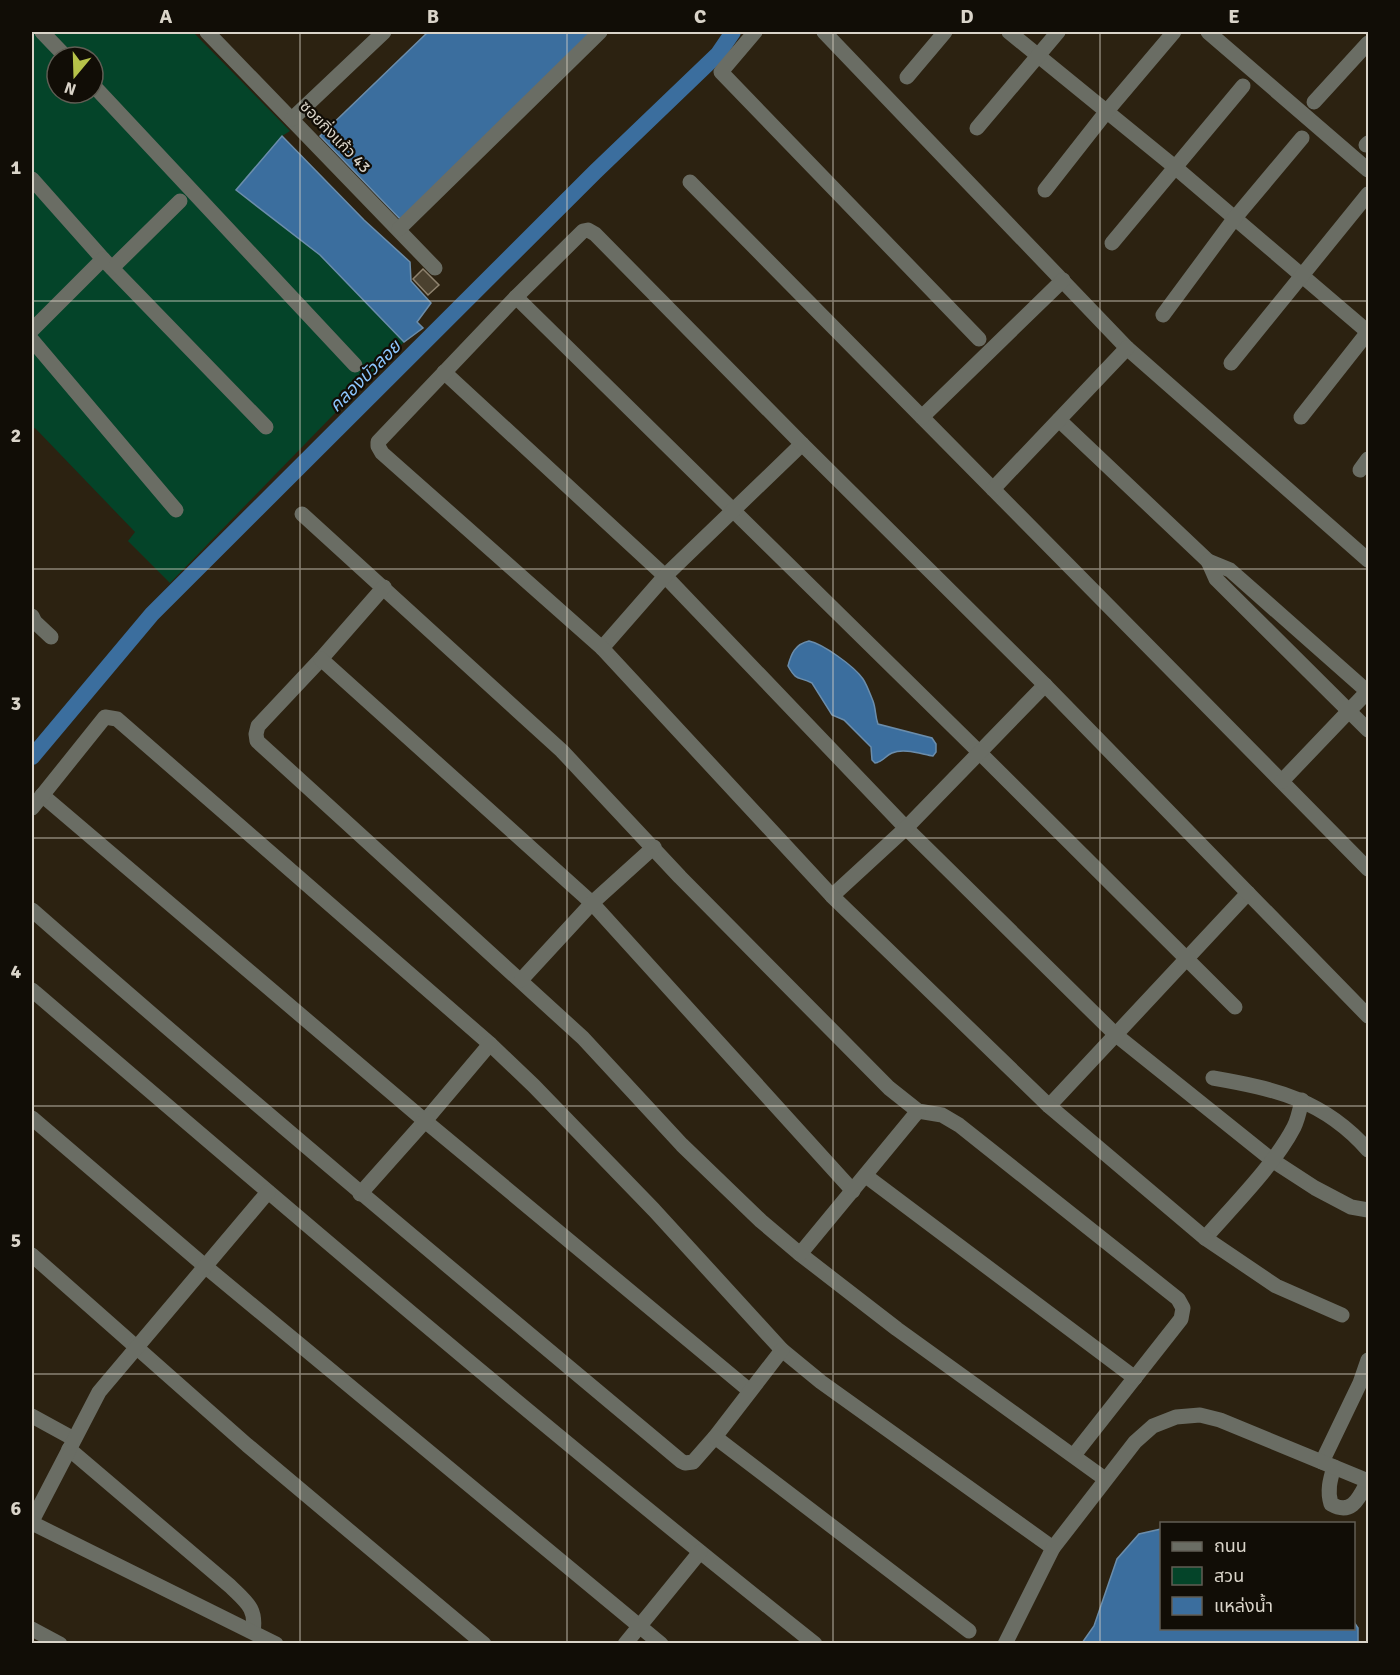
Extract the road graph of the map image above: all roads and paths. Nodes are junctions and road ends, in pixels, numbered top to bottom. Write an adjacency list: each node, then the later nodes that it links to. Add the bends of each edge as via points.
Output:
1 (42, 32): 13 (street)
2 (207, 32): 20 (street, ซอยกิ่งแก้ว 43)
3 (384, 32): 20 (street)
4 (600, 32): 31 (street)
5 (755, 32): 41 (street, via 721,72)
6 (824, 32): 36 (street)
7 (945, 32): 15 (street)
8 (1009, 32): 14 (street)
9 (1058, 32): 14 (street)
10 (1174, 32): 19 (street)
11 (1208, 32): 24 (street)
12 (1368, 43): 18 (street)
13 (54, 45)
14 (1038, 55): 19 (street); 21 (street)
15 (907, 77)
16 (1243, 86): 23 (street)
17 (105, 99): 45 (street)
18 (1314, 102)
19 (1107, 111): 23 (street); 27 (street)
20 (292, 119): 31 (street, ซอยกิ่งแก้ว 43)
21 (977, 128)
22 (1302, 138): 30 (street)
23 (1176, 168): 30 (street); 32 (street)
24 (1368, 170)
25 (32, 179): 33 (street)
26 (690, 182): 47 (street)
27 (1045, 190)
28 (1368, 194): 35 (street)
29 (180, 201): 33 (street)
30 (1234, 219): 35 (street); 38 (street)
31 (399, 229): 34 (street, ซอยกิ่งแก้ว 43)
32 (1112, 243)
33 (108, 264): 39 (street); 50 (street)
34 (435, 268)
35 (1302, 275): 40 (street); 44 (street)
36 (1063, 280): 43 (street); 47 (street)
37 (516, 297): 46 (street); 51 (street, via 588,230); 54 (street)
38 (1162, 315)
39 (32, 330)
40 (1368, 332): 48 (street)
41 (979, 339)
42 (32, 340): 53 (street)
43 (1127, 348): 49 (street); 56 (street)
44 (1231, 363)
45 (355, 365)
46 (444, 372): 58 (street); 62 (street, via 380,439 382,453)
47 (922, 417): 52 (street)
48 (1301, 417)
49 (1059, 420): 52 (street); 57 (street)
50 (266, 427)
51 (802, 444): 54 (street); 64 (street)
52 (993, 489): 69 (street)
53 (176, 510)
54 (734, 511): 58 (street); 68 (street)
55 (302, 514): 59 (street)
56 (1368, 560)
57 (1208, 561): 65 (street, via 1230,570); 66 (street, via 1216,579)
58 (665, 576): 62 (street); 72 (street)
59 (384, 587): 63 (street); 73 (street, via 562,751)
60 (32, 616): 61 (street)
61 (51, 637)
62 (602, 648): 76 (street)
63 (321, 659): 77 (street); 80 (street, via 258,726 257,741)
64 (1045, 685): 68 (street); 75 (street)
65 (1368, 691): 66 (street)
66 (1349, 711): 67 (street); 69 (street)
67 (1368, 730)
68 (980, 753): 72 (street); 79 (street)
69 (1282, 781): 74 (street)
70 (42, 795): 71 (street); 85 (street, via 105,717 117,719); 91 (street)
71 (32, 808)
72 (906, 828): 76 (street); 84 (street)
73 (654, 847): 77 (street); 89 (street, via 889,1088)
74 (1368, 869)
75 (1248, 893): 79 (street); 83 (street)
76 (832, 896): 88 (street)
77 (592, 903): 80 (street); 95 (street)
78 (32, 910): 97 (street)
79 (1186, 960): 82 (street); 84 (street)
80 (521, 980): 100 (street, via 583,1038 720,1183)
81 (32, 990): 96 (street)
82 (1235, 1007)
83 (1368, 1016)
84 (1116, 1035): 88 (street); 93 (street)
85 (490, 1044): 91 (street); 105 (street, via 654,1210)
86 (1213, 1078): 87 (street, via 1266,1088)
87 (1302, 1100): 92 (street, via 1334,1118); 93 (street, via 1295,1125)
88 (1049, 1106): 99 (street)
89 (918, 1111): 94 (street); 107 (street, via 942,1115 959,1125 1178,1299 1181,1319)
90 (32, 1118): 102 (street)
91 (425, 1121): 97 (street); 108 (street)
92 (1368, 1150)
93 (1272, 1160): 98 (street, via 1351,1207); 99 (street)
94 (866, 1176): 95 (street); 107 (street)
95 (853, 1191): 100 (street)
96 (268, 1192): 102 (street); 118 (street)
97 (360, 1194): 110 (street, via 681,1461 693,1462)
98 (1368, 1210)
99 (1205, 1238): 103 (street, via 1276,1286)
100 (800, 1254): 112 (street, via 897,1329)
101 (32, 1255): 104 (street)
102 (206, 1267): 104 (street); 119 (street)
103 (1342, 1315)
104 (136, 1347): 111 (street, via 99,1392); 125 (street)
105 (782, 1350): 108 (street); 117 (street)
106 (1368, 1360): 113 (street)
107 (1136, 1378): 112 (street)
108 (750, 1391): 110 (street)
109 (32, 1416): 111 (street)
110 (715, 1437): 121 (street)
111 (72, 1444): 116 (street); 122 (street, via 231,1586 252,1610)
112 (1074, 1455): 114 (street)
113 (1328, 1465): 114 (street, via 1200,1415 1176,1417 1153,1426); 115 (street); 115 (street, via 1328,1496 1338,1508 1352,1505)
114 (1105, 1479): 117 (street)
115 (1368, 1481)
116 (32, 1522): 122 (street)
117 (1053, 1548): 129 (street)
118 (700, 1552): 119 (street); 128 (street)
119 (639, 1625): 126 (street); 127 (street)
120 (32, 1629): 123 (street)
121 (969, 1631)
122 (253, 1632): 124 (street)
123 (60, 1644)
124 (276, 1644)
125 (484, 1644)
126 (624, 1644)
127 (661, 1644)
128 (815, 1644)
129 (1005, 1644)

